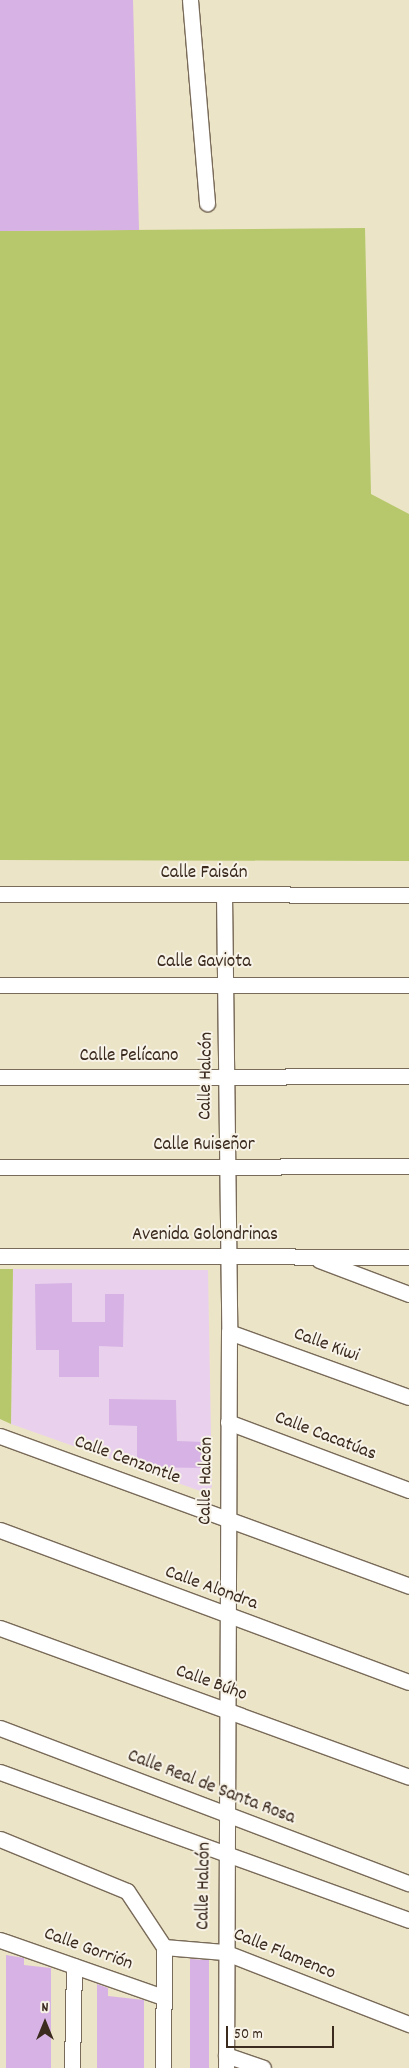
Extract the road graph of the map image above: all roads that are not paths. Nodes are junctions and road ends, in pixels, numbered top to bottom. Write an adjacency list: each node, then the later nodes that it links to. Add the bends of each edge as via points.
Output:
1 (190, 0): 2 (street)
2 (207, 203)
3 (0, 894): 4 (street, Calle Faisán)
4 (224, 894): 5 (street, Calle Faisán); 6 (street, Calle Halcón)
5 (409, 894)
6 (227, 983): 7 (street, Calle Gaviota); 8 (street, Calle Gaviota); 11 (street, Calle Halcón)
7 (0, 985)
8 (409, 985)
9 (409, 1076): 11 (street, Calle Pelícano)
10 (0, 1077): 11 (street, Calle Pelícano)
11 (228, 1077): 12 (street, Calle Halcón)
12 (226, 1166): 13 (street, Calle Ruiseñor); 14 (street, Calle Ruiseñor); 16 (street, Calle Halcón)
13 (409, 1166)
14 (0, 1167)
15 (0, 1256): 16 (street, Avenida Golondrinas)
16 (228, 1256): 17 (street, Avenida Golondrinas); 20 (street, Calle Halcón)
17 (311, 1256): 18 (street, Avenida Golondrinas); 19 (street)
18 (409, 1257)
19 (409, 1294)
20 (229, 1332): 21 (street, Calle Kiwi); 22 (street, Calle Halcón)
21 (409, 1397)
22 (228, 1422): 24 (street, Calle Cacatúas); 25 (street, Calle Halcón)
23 (0, 1436): 25 (street, Calle Cenzontle)
24 (409, 1490)
25 (227, 1518): 27 (street, Calle Cenzontle); 28 (street, Calle Halcón)
26 (0, 1530): 28 (street, Calle Alondra)
27 (409, 1586)
28 (227, 1617): 30 (street, Calle Alondra); 31 (street, Calle Halcón)
29 (0, 1628): 31 (street, Calle Búho)
30 (409, 1682)
31 (227, 1712): 34 (street, Calle Búho); 35 (street, Calle Halcón)
32 (0, 1728): 35 (street, Calle Real de Santa Rosa)
33 (0, 1772): 37 (street)
34 (409, 1777)
35 (226, 1816): 37 (street, Calle Halcón); 38 (street, Calle Real de Santa Rosa)
36 (0, 1839): 41 (street, via 127,1891)
37 (226, 1852): 39 (street); 42 (street, Calle Halcón)
38 (409, 1883)
39 (409, 1920)
40 (0, 1940): 43 (street, Calle Gorrión)
41 (164, 1947): 42 (street, Calle Flamenco); 44 (street)
42 (224, 1952): 45 (street, Calle Flamenco); 46 (street, Calle Halcón)
43 (74, 1966): 44 (street, Calle Gorrión); 47 (street)
44 (163, 1997): 48 (street)
45 (409, 2024)
46 (226, 2061): 49 (street)
47 (72, 2068)
48 (163, 2068)
49 (263, 2068)

